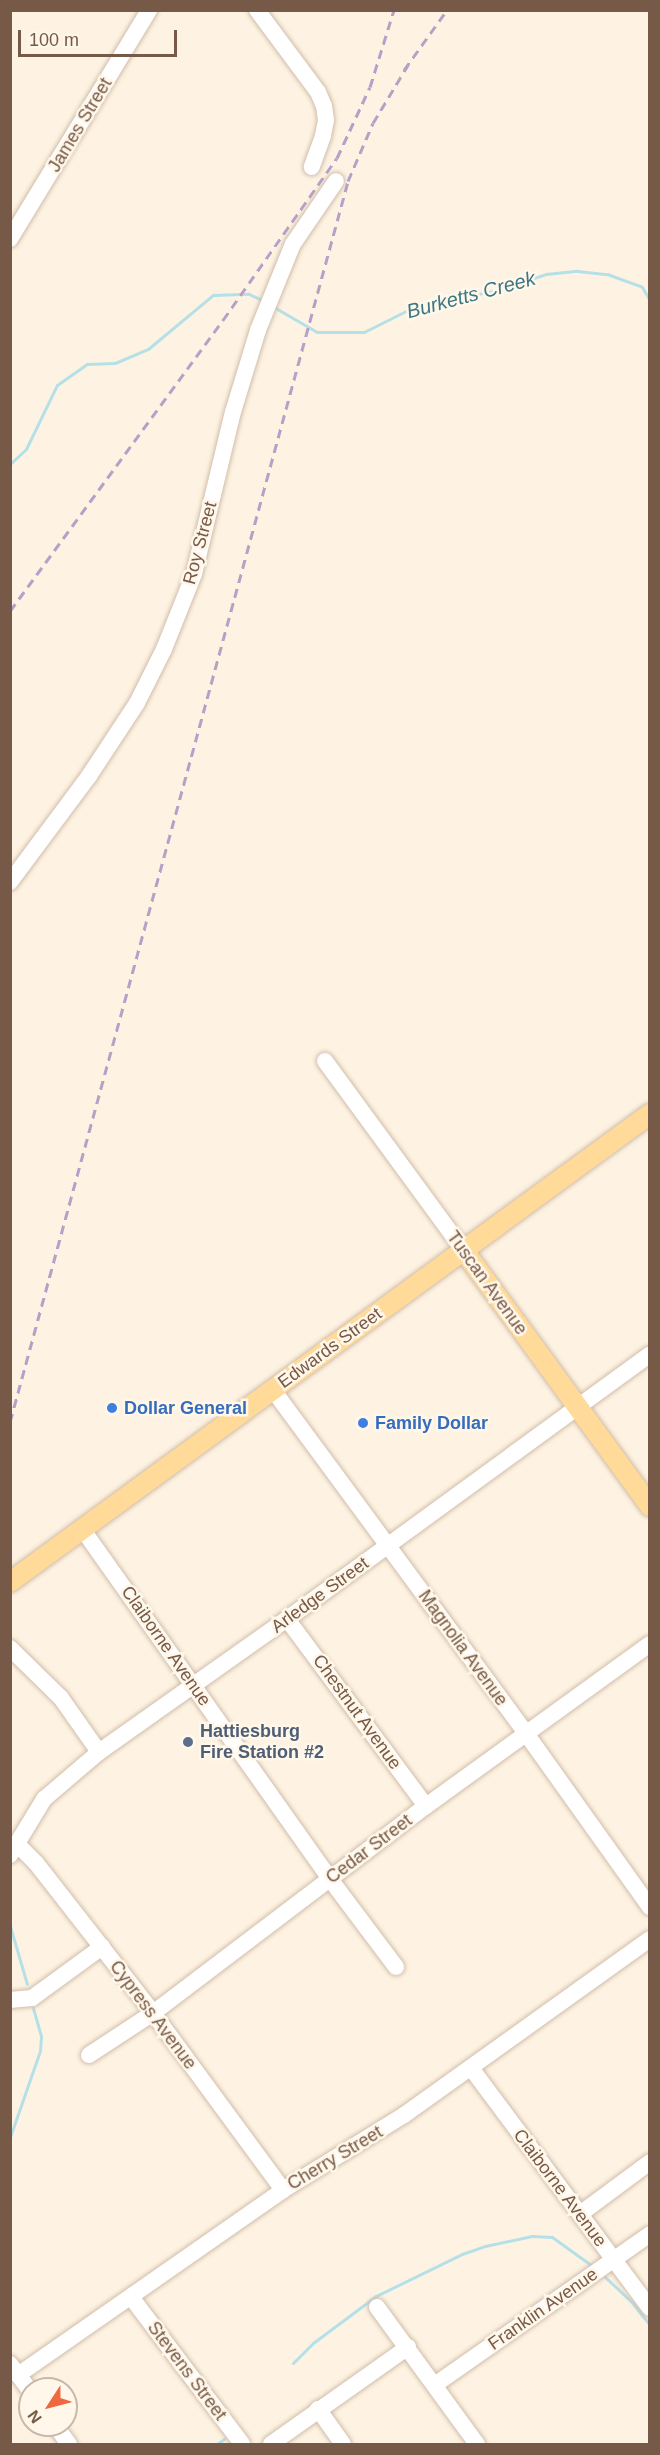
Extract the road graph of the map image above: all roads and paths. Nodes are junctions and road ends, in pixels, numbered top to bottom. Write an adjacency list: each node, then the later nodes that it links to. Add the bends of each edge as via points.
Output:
1 (149, 10): 5 (street, James Street)
2 (257, 10): 3 (street, via 318,92 324,106 323,136)
3 (312, 167)
4 (336, 181): 6 (street, Roy Street, via 299,233 258,330 233,412 194,574 164,649 137,703)
5 (10, 239)
6 (10, 882)
7 (325, 1060): 9 (street, Tuscan Avenue)
8 (650, 1114): 9 (main road, Edwards Street)
9 (464, 1251): 11 (main road, Edwards Street); 12 (main road, Tuscan Avenue)
10 (650, 1354): 12 (street, Arledge Street)
11 (273, 1390): 14 (main road, Edwards Street); 15 (street, Magnolia Avenue)
12 (577, 1407): 13 (main road, Tuscan Avenue); 15 (street, Arledge Street)
13 (650, 1506)
14 (83, 1530): 16 (main road, Edwards Street); 20 (street, Claiborne Avenue)
15 (387, 1546): 17 (street, Arledge Street); 21 (street, Magnolia Avenue)
16 (10, 1582)
17 (288, 1619): 20 (street, Arledge Street); 23 (street, Chestnut Avenue)
18 (650, 1644): 21 (street, Cedar Street)
19 (10, 1648): 22 (street, via 54,1689)
20 (194, 1686): 22 (street, Arledge Street); 25 (street, Claiborne Avenue)
21 (525, 1732): 23 (street, Cedar Street); 26 (street, Magnolia Avenue)
22 (99, 1752): 24 (street, Arledge Street, via 44,1799)
23 (426, 1806): 25 (street, Cedar Street)
24 (14, 1849): 28 (street, Cypress Avenue, via 36,1863)
25 (330, 1879): 29 (street, Claiborne Avenue); 31 (street, Cedar Street)
26 (650, 1907)
27 (650, 1939): 33 (street, Cherry Street)
28 (102, 1947): 30 (street, via 32,1998); 31 (street, Cypress Avenue)
29 (396, 1967)
30 (10, 2000)
31 (153, 2013): 32 (street, Cedar Street); 35 (street, Cypress Avenue)
32 (89, 2055)
33 (471, 2068): 35 (street, Cherry Street); 36 (street, Claiborne Avenue)
34 (650, 2162): 36 (street)
35 (283, 2190): 39 (street, Cherry Street)
36 (580, 2214): 38 (street, Claiborne Avenue)
37 (650, 2234): 38 (street, Franklin Avenue)
38 (614, 2260): 41 (street, Claiborne Avenue); 44 (street, Franklin Avenue)
39 (131, 2297): 43 (street, Cherry Street); 46 (street, Stevens Street)
40 (377, 2307): 42 (street)
41 (650, 2308)
42 (408, 2347): 44 (street); 45 (street)
43 (14, 2369)
44 (435, 2384): 49 (street)
45 (318, 2409): 47 (street); 48 (street)
46 (242, 2445)
47 (271, 2445)
48 (343, 2445)
49 (477, 2445)

